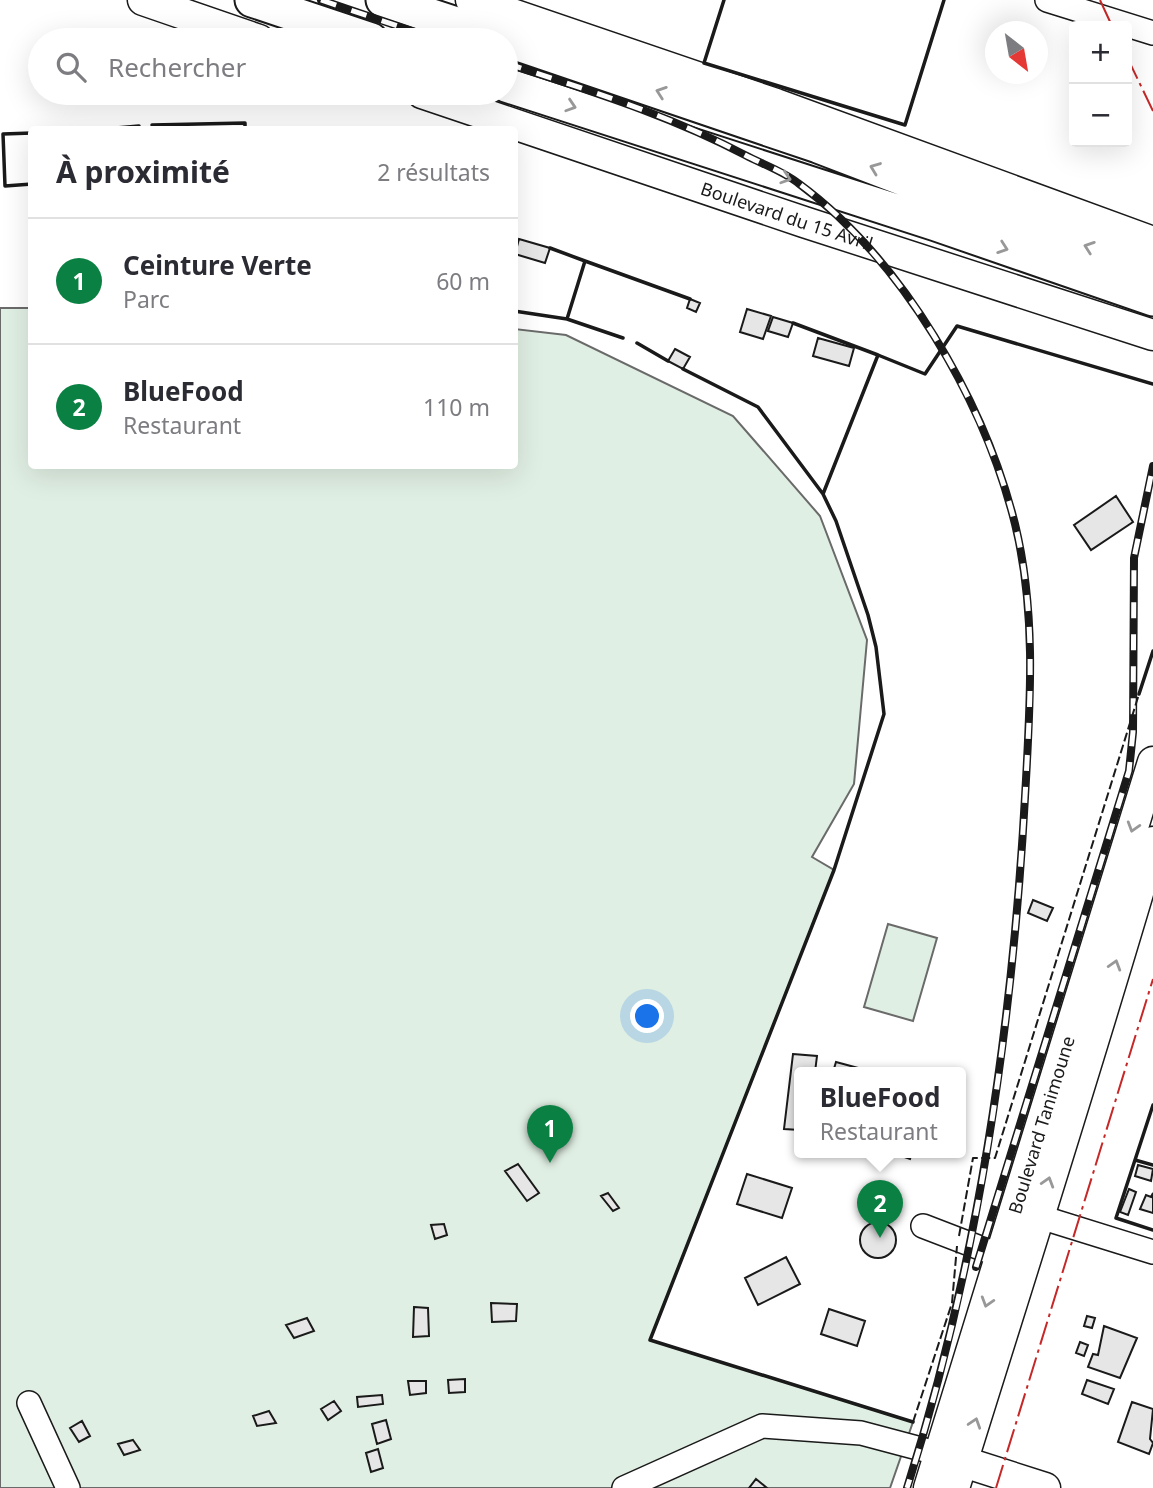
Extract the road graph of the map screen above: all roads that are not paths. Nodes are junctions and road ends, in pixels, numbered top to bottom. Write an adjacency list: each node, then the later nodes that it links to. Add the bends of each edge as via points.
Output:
1 (143, 0): 7 (main road)
2 (252, 0): 8 (highway)
3 (383, 0): 9 (highway)
4 (471, 0): 14 (main road, via 776,104)
5 (1046, 0): 6 (street)
6 (1087, 6): 10 (street)
7 (224, 28)
8 (335, 28)
9 (468, 28)
10 (1153, 33)
11 (518, 44): 15 (highway, one-way to 11, via 818,146)
12 (518, 89): 16 (highway, Boulevard du 15 Avril, one-way to 16)
13 (458, 105): 17 (main road, Boulevard du 15 Avril)
14 (1153, 242)
15 (1153, 270)
16 (1153, 299)
17 (1153, 335)
18 (1153, 762): 23 (main road, Boulevard Tanimoune, one-way to 23)
19 (1151, 855): 20 (main road, Boulevard Tanimoune, one-way to 19)
20 (1037, 1216): 22 (street); 23 (main road, Boulevard Tanimoune)
21 (923, 1226): 23 (street)
22 (1153, 1252)
23 (1012, 1261): 25 (main road, Boulevard Tanimoune)
24 (29, 1403): 26 (street)
25 (952, 1468): 27 (street, via 861,1433 762,1426); 28 (main road, Boulevard Tanimoune); 29 (main road)
26 (68, 1488)
27 (624, 1488)
28 (929, 1488)
29 (1045, 1488)

